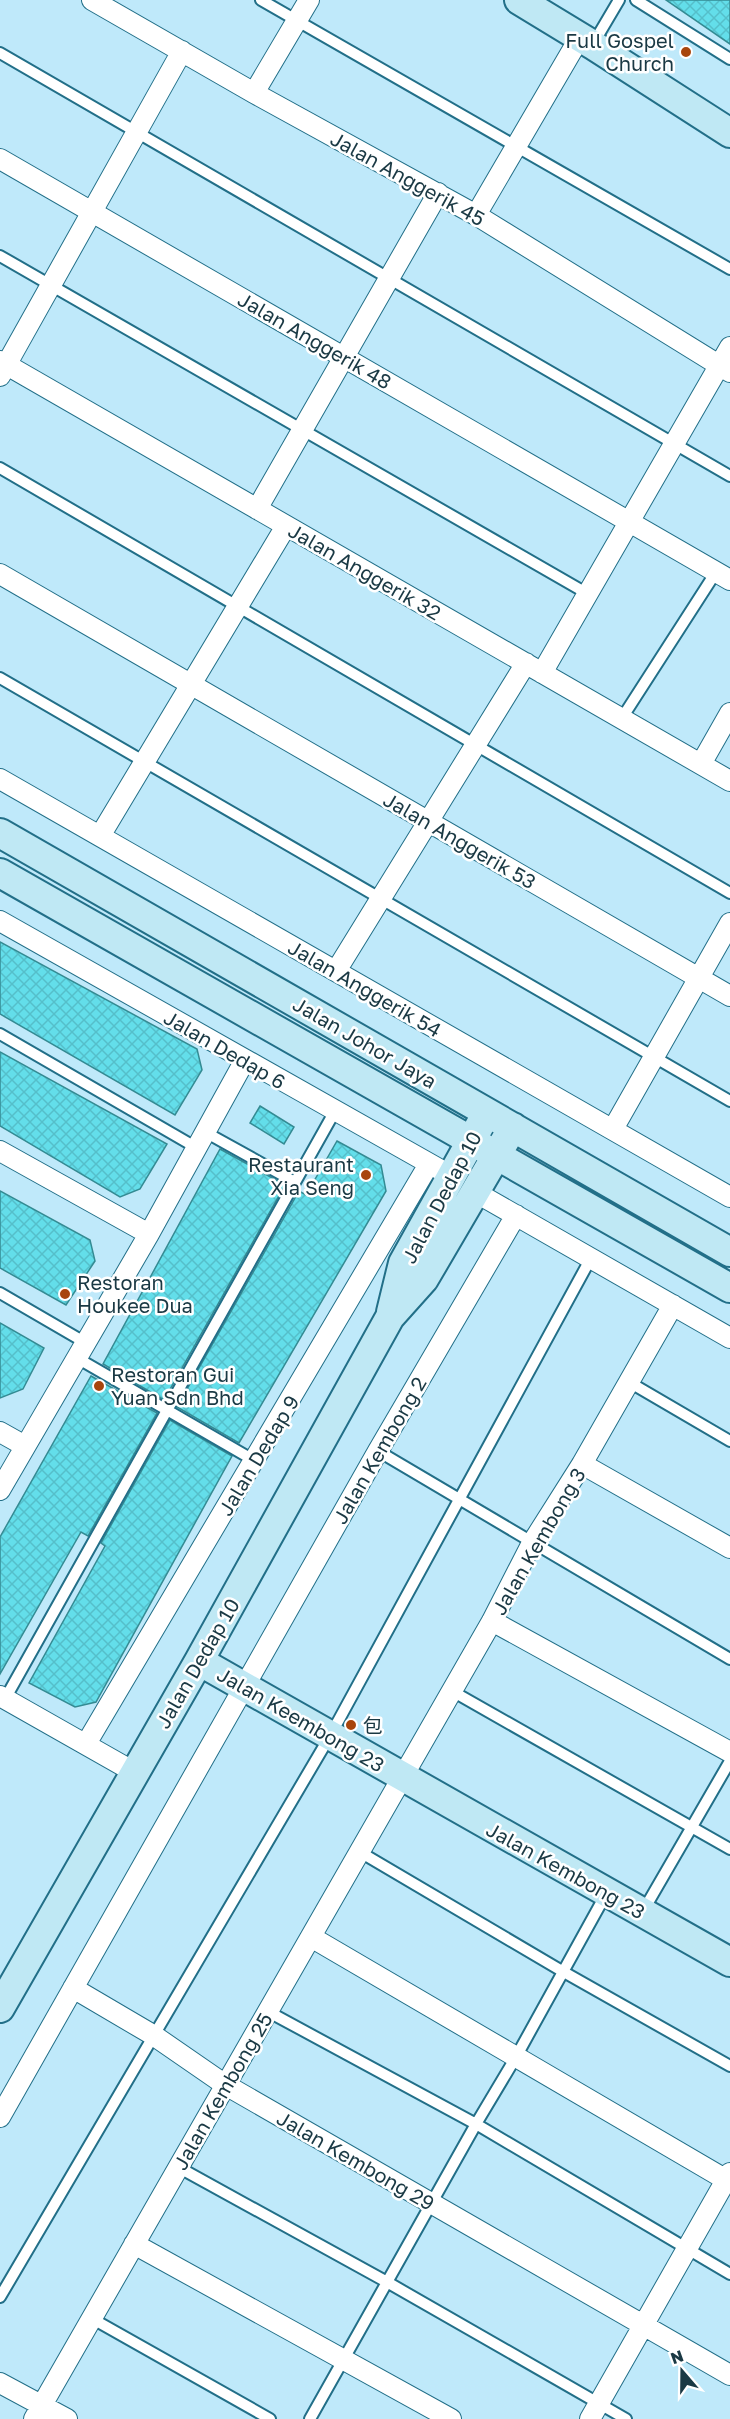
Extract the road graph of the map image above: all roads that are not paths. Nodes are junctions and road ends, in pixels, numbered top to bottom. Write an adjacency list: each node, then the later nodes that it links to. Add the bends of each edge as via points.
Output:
1 (92, 0): 9 (street, Jalan Anggerik 45)
2 (261, 0): 7 (lane)
3 (309, 0): 7 (street)
4 (519, 0): 8 (main road)
5 (618, 0): 8 (lane)
6 (636, 0): 11 (lane)
7 (296, 21): 12 (street); 15 (lane)
8 (587, 41): 14 (main road); 15 (street)
9 (182, 51): 12 (street, Jalan Anggerik 45); 13 (street)
10 (0, 52): 13 (lane)
11 (730, 59)
12 (254, 93): 17 (street, Jalan Anggerik 45)
13 (136, 132): 18 (street); 22 (lane)
14 (730, 134)
15 (517, 146): 19 (street); 21 (lane)
16 (0, 159): 18 (street, Jalan Anggerik 48)
17 (438, 193): 19 (street, Jalan Anggerik 45); 22 (street)
18 (92, 212): 23 (street); 25 (street, Jalan Anggerik 48)
19 (476, 215): 27 (street, Jalan Anggerik 45)
20 (0, 256): 23 (lane)
21 (730, 269)
22 (389, 278): 25 (street); 29 (lane)
23 (51, 285): 26 (street); 28 (lane)
24 (730, 347): 27 (street)
25 (344, 357): 28 (street); 33 (street, Jalan Anggerik 48)
26 (2, 367): 32 (street, Jalan Anggerik 32)
27 (725, 369): 29 (street)
28 (302, 430): 32 (street); 37 (lane)
29 (674, 444): 31 (lane); 33 (street)
30 (0, 468): 38 (lane)
31 (730, 476)
32 (257, 509): 34 (street, Jalan Anggerik 32)
33 (629, 522): 36 (street, Jalan Anggerik 48); 37 (street)
34 (286, 525): 38 (street); 39 (street, Jalan Anggerik 32)
35 (0, 574): 41 (street, Jalan Anggerik 53)
36 (723, 576): 43 (lane)
37 (588, 594): 39 (street)
38 (238, 606): 41 (street); 44 (lane)
39 (534, 668): 43 (street, Jalan Anggerik 32); 44 (street)
40 (0, 678): 45 (lane)
41 (191, 684): 45 (street); 49 (street, Jalan Anggerik 53)
42 (730, 712): 46 (street)
43 (622, 718): 46 (street, Jalan Anggerik 32)
44 (476, 745): 49 (street); 53 (lane)
45 (145, 762): 51 (street); 54 (lane)
46 (701, 764): 48 (street, Jalan Anggerik 32)
47 (0, 779): 51 (street, Jalan Anggerik 54)
48 (730, 781)
49 (428, 822): 54 (street); 58 (street, Jalan Anggerik 53)
50 (0, 833): 65 (main road, Jalan Johor Jaya)
51 (100, 836): 57 (street, Jalan Anggerik 54)
52 (0, 873): 69 (main road, Jalan Johor Jaya)
53 (730, 892)
54 (381, 898): 57 (street); 61 (lane)
55 (0, 921): 62 (street, Jalan Dedap 6)
56 (730, 923): 58 (street)
57 (336, 971): 67 (street, Jalan Anggerik 54)
58 (699, 978): 59 (street, Jalan Anggerik 53); 61 (street)
59 (730, 996)
60 (0, 1034): 68 (lane)
61 (654, 1057): 63 (lane); 67 (street)
62 (245, 1060): 64 (street, Jalan Dedap 6); 68 (street)
63 (730, 1101)
64 (335, 1111): 72 (street, Jalan Dedap 6); 73 (lane)
65 (486, 1112): 66 (main road, Jalan Johor Jaya); 69 (main road, Jalan Dedap 10)
66 (513, 1127): 71 (main road, Jalan Dedap 10); 78 (main road, Jalan Johor Jaya)
67 (613, 1129): 75 (street, Jalan Anggerik 54)
68 (201, 1140): 73 (lane); 77 (street)
69 (471, 1141): 71 (main road, Jalan Johor Jaya); 72 (main road, Jalan Dedap 10)
70 (0, 1151): 77 (street)
71 (496, 1155): 74 (main road, Jalan Dedap 10); 80 (main road, Jalan Johor Jaya)
72 (440, 1170): 83 (main road, Jalan Dedap 10, via 403,1263); 92 (street, Jalan Dedap 9)
73 (295, 1182): 87 (lane)
74 (475, 1192): 76 (street); 83 (main road, Jalan Dedap 10, via 424,1279)
75 (730, 1197)
76 (516, 1215): 79 (street); 91 (street, Jalan Kembong 2)
77 (149, 1234): 85 (street)
78 (730, 1252)
79 (591, 1258): 82 (street); 95 (lane)
80 (730, 1288)
81 (0, 1293): 85 (lane)
82 (673, 1305): 84 (street); 86 (street, Jalan Kembong 3)
83 (390, 1317): 100 (main road, Jalan Dedap 10)
84 (730, 1338)
85 (81, 1350): 87 (lane); 90 (street)
86 (629, 1382): 89 (lane); 93 (street, Jalan Kembong 3)
87 (167, 1410): 92 (lane); 103 (lane)
88 (0, 1432): 90 (street)
89 (730, 1441)
90 (25, 1446): 94 (street)
91 (378, 1451): 95 (lane); 101 (street, Jalan Kembong 2)
92 (255, 1461): 105 (street, Jalan Dedap 9)
93 (582, 1464): 96 (street, Jalan Kembong 3); 97 (street)
94 (0, 1490)
95 (459, 1500): 96 (lane); 104 (lane)
96 (532, 1543): 98 (street, Jalan Kembong 3); 99 (lane)
97 (730, 1548)
98 (492, 1621): 102 (street, Jalan Kembong 3); 106 (street)
99 (730, 1659)
100 (199, 1661): 101 (main road, Jalan Keembong 23); 108 (main road, Jalan Dedap 10)
101 (245, 1687): 104 (main road, Jalan Keembong 23); 118 (street, Jalan Kembong 2)
102 (452, 1691): 109 (street, Jalan Kembong 3); 110 (lane)
103 (3, 1697): 105 (street)
104 (330, 1736): 109 (main road, Jalan Keembong 23); 121 (lane)
105 (86, 1744): 108 (street)
106 (730, 1752)
107 (730, 1761): 110 (lane)
108 (134, 1772): 119 (main road, Jalan Dedap 10)
109 (402, 1778): 112 (street, Jalan Kembong 25); 113 (main road, Jalan Kembong 23)
110 (692, 1827): 111 (lane); 114 (lane)
111 (730, 1850)
112 (360, 1852): 115 (street, Jalan Kembong 25); 117 (lane)
113 (606, 1893): 114 (main road, Jalan Kembong 23); 117 (lane)
114 (642, 1913): 116 (main road, Jalan Kembong 23)
115 (310, 1936): 120 (street, Jalan Kembong 25); 122 (street)
116 (730, 1962)
117 (562, 1971): 122 (lane); 123 (lane)
118 (74, 1988): 121 (street, Jalan Kembong 29); 125 (street, Jalan Kembong 2)
119 (0, 2008)
120 (267, 2011): 124 (street, Jalan Kembong 25); 126 (lane)
121 (153, 2035): 124 (street, Jalan Kembong 29); 134 (lane)
122 (516, 2057): 126 (lane); 128 (street)
123 (730, 2066)
124 (224, 2084): 127 (street, Jalan Kembong 25); 129 (street, Jalan Kembong 29)
125 (0, 2117)
126 (476, 2124): 129 (lane); 131 (lane)
127 (178, 2167): 130 (street, Jalan Kembong 25); 133 (lane)
128 (729, 2178): 131 (street)
129 (431, 2204): 133 (lane); 136 (street, Jalan Kembong 29)
130 (134, 2244): 135 (street, Jalan Kembong 25); 137 (street)
131 (687, 2250): 132 (lane); 136 (street)
132 (730, 2274)
133 (387, 2282): 137 (lane); 140 (lane)
134 (0, 2297)
135 (92, 2318): 141 (street, Jalan Kembong 25); 143 (lane)
136 (643, 2326): 138 (street, Jalan Kembong 29); 140 (street)
137 (344, 2359): 144 (lane); 145 (street)
138 (730, 2375)
139 (0, 2383): 141 (street)
140 (595, 2411): 146 (lane)
141 (38, 2412): 142 (street)
142 (68, 2419)
143 (270, 2419)
144 (310, 2419)
145 (451, 2419)
146 (626, 2419)

